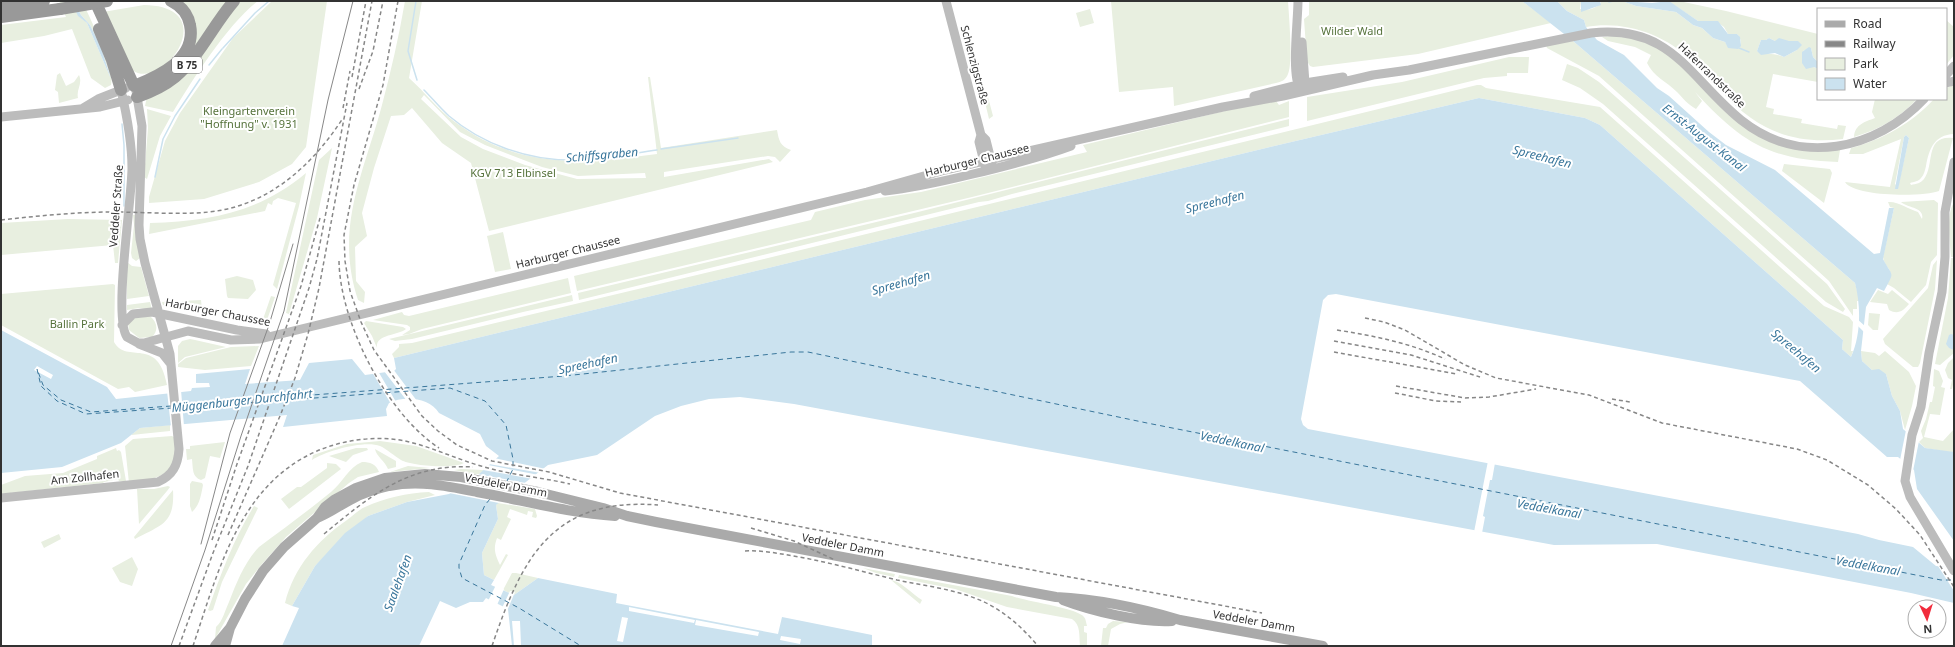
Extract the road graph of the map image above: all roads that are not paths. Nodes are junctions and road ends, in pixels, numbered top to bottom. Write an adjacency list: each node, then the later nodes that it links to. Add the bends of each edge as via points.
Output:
1 (44, 1): 9 (highway)
2 (86, 1): 17 (highway, via 112,60)
3 (94, 1): 16 (highway)
4 (108, 1): 10 (highway, bridge)
5 (171, 1): 16 (highway, B 75, via 179,6 188,18 191,32 188,47 182,57)
6 (234, 1): 16 (highway, B 75, via 204,44 176,77 164,85)
7 (946, 1): 21 (main road, Schlenzigstraße, via 981,135 986,140)
8 (1298, 1): 15 (main road)
9 (1, 6)
10 (1, 17)
11 (1954, 66): 12 (main road)
12 (1947, 74)
13 (1373, 75): 14 (main road, Hafenrandstraße, via 1352,75); 15 (main road, Hafenrandstraße); 18 (main road, Hafenrandstraße, via 1409,70 1566,37 1612,32 1637,36 1670,51 1689,66 1737,116 1764,134 1798,145 1836,146 1875,136 1896,124)
14 (1316, 81): 15 (main road, Harburger Chaussee)
15 (1301, 87): 20 (main road, Harburger Chaussee)
16 (136, 91): 17 (main road); 25 (main road, Veddeler Straße, via 142,137 139,225 144,263)
17 (123, 96): 19 (main road, via 98,99 83,108); 26 (main road, Veddeler Straße, via 132,167 123,275)
18 (1923, 100)
19 (1, 116)
20 (1089, 138): 21 (main road, Harburger Chaussee); 23 (main road, Harburger Chaussee, via 1043,156)
21 (987, 160): 23 (main road, Schlenzigstraße); 24 (main road, Harburger Chaussee)
22 (1954, 162): 37 (main road, via 1945,212 1942,292 1905,481 1908,494)
23 (990, 170): 24 (main road, Harburger Chaussee, via 912,188)
24 (867, 192): 28 (main road, Harburger Chaussee)
25 (158, 313): 26 (main road, via 133,314); 28 (main road, Harburger Chaussee); 29 (main road, Veddeler Straße)
26 (122, 325): 30 (main road, via 127,337)
27 (175, 335): 28 (main road, Harburger Chaussee, via 188,331 244,341); 29 (main road, Harburger Chaussee); 31 (main road)
28 (273, 335)
29 (164, 338): 30 (main road); 31 (main road, Veddeler Straße)
30 (138, 344): 32 (main road, via 162,353)
31 (170, 354): 32 (main road, Veddeler Straße)
32 (171, 365): 33 (main road, Veddeler Straße, via 179,457)
33 (170, 475): 34 (main road, Am Zollhafen, via 158,482)
34 (1, 498)
35 (626, 516): 36 (main road, Veddeler Damm, via 588,513 457,488 416,483 381,488 360,495); 36 (main road, Veddeler Damm, via 519,488 425,474 385,478 345,494 324,507); 41 (main road, Veddeler Damm, via 1056,597 1081,598 1180,620)
36 (317, 518): 38 (main road, via 284,547 263,571)
37 (1953, 569)
38 (230, 628): 39 (main road); 40 (main road)
39 (216, 646)
40 (226, 646)
41 (1323, 646)

